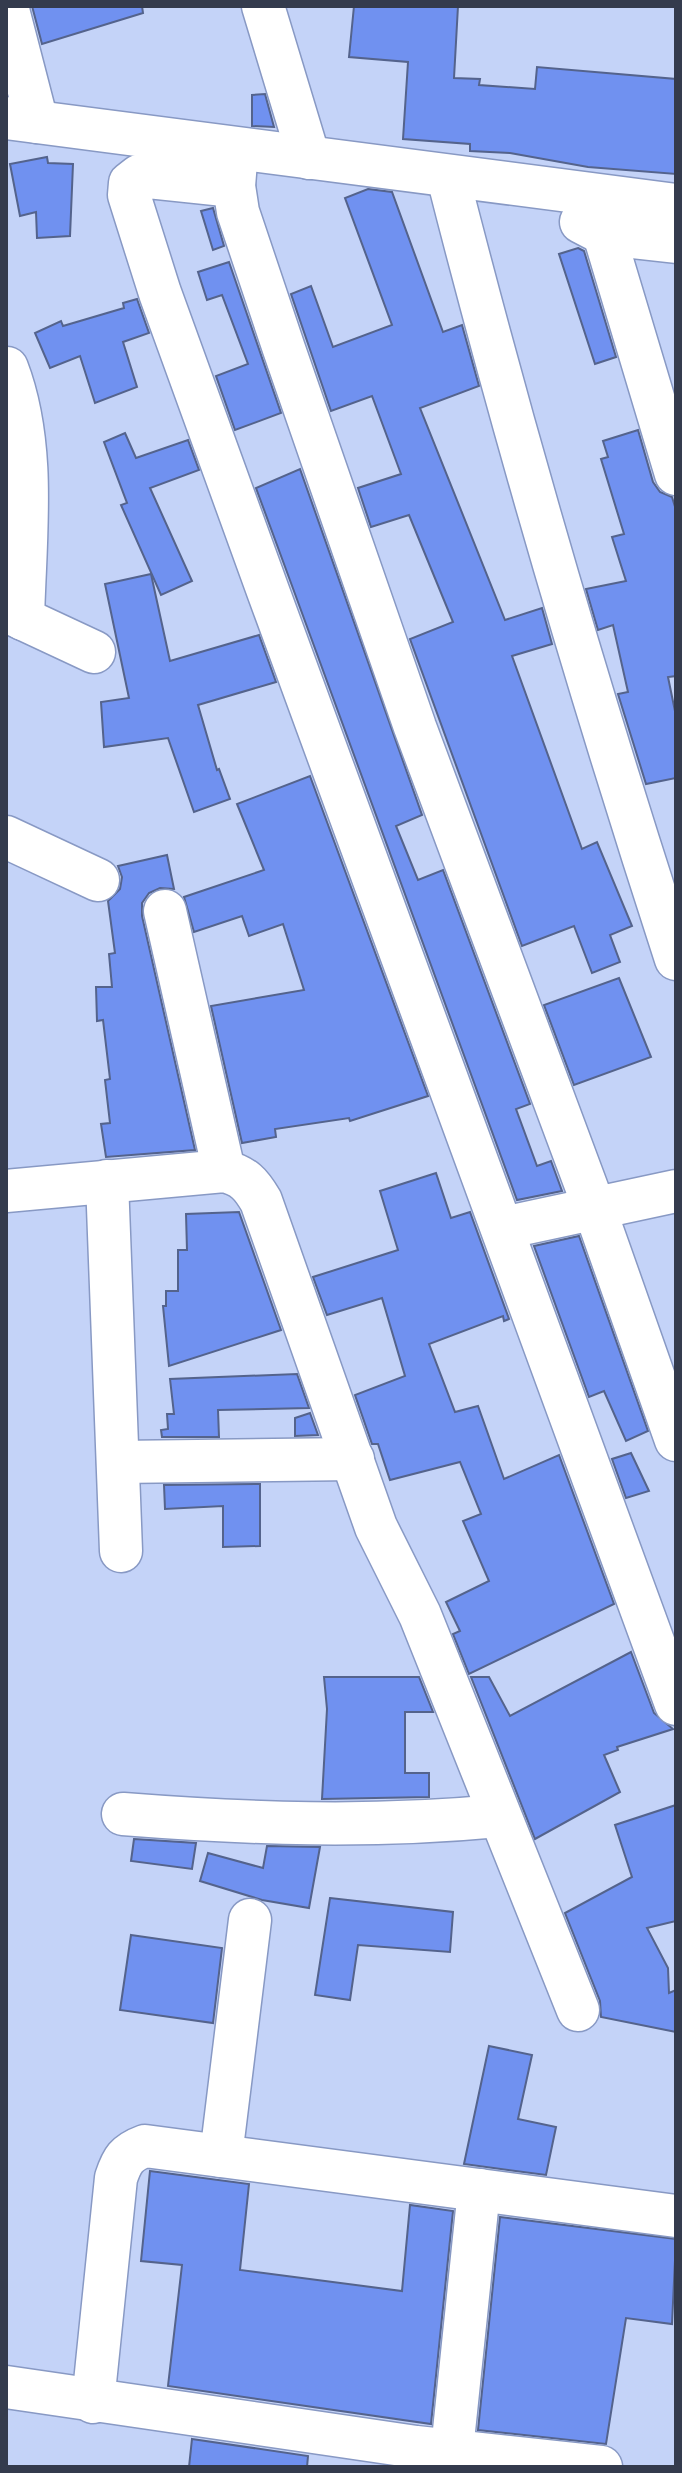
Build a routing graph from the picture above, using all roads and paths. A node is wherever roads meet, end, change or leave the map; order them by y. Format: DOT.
graph roads {
  1 [pos="7,6"];
  2 [pos="263,6"];
  3 [pos="21,120"];
  4 [pos="309,158"];
  5 [pos="235,168"];
  6 [pos="448,177"];
  7 [pos="567,193"];
  8 [pos="676,205"];
  9 [pos="604,234"];
  10 [pos="676,242"];
  11 [pos="7,368"];
  12 [pos="16,472"];
  13 [pos="676,474"];
  14 [pos="15,615"];
  15 [pos="94,652"];
  16 [pos="6,837"];
  17 [pos="98,880"];
  18 [pos="165,911"];
  19 [pos="676,959"];
  20 [pos="224,1171"];
  21 [pos="107,1181"];
  22 [pos="6,1191"];
  23 [pos="676,1191"];
  24 [pos="594,1207"];
  25 [pos="503,1228"];
  26 [pos="676,1440"];
  27 [pos="353,1459"];
  28 [pos="118,1462"];
  29 [pos="121,1551"];
  30 [pos="676,1704"];
  31 [pos="123,1814"];
  32 [pos="498,1816"];
  33 [pos="250,1920"];
  34 [pos="578,2010"];
  35 [pos="221,2156"];
  36 [pos="479,2190"];
  37 [pos="676,2216"];
  38 [pos="6,2387"];
  39 [pos="93,2402"];
  40 [pos="427,2455"];
  41 [pos="601,2467"];
  1 -- 3 [label="street"];
  2 -- 4 [label="street"];
  3 -- 5 [label="street"];
  4 -- 5 [label="street"];
  4 -- 6 [label="street"];
  5 -- 24 [label="street"];
  5 -- 25 [label="street"];
  6 -- 7 [label="street"];
  6 -- 19 [label="street"];
  7 -- 8 [label="street"];
  7 -- 9 [label="street"];
  9 -- 10 [label="street"];
  9 -- 13 [label="street"];
  11 -- 12 [label="street"];
  12 -- 14 [label="street"];
  14 -- 15 [label="street"];
  16 -- 17 [label="street"];
  18 -- 20 [label="street"];
  20 -- 21 [label="street"];
  20 -- 27 [label="street"];
  21 -- 22 [label="street"];
  21 -- 28 [label="street"];
  23 -- 24 [label="street"];
  24 -- 25 [label="street"];
  24 -- 26 [label="street"];
  25 -- 30 [label="street"];
  27 -- 28 [label="street"];
  27 -- 32 [label="street"];
  28 -- 29 [label="street"];
  31 -- 32 [label="street"];
  32 -- 34 [label="street"];
  33 -- 35 [label="street"];
  35 -- 36 [label="street"];
  35 -- 39 [label="street"];
  36 -- 37 [label="street"];
  36 -- 40 [label="street"];
  38 -- 39 [label="street"];
  39 -- 40 [label="street"];
  40 -- 41 [label="street"];
}
